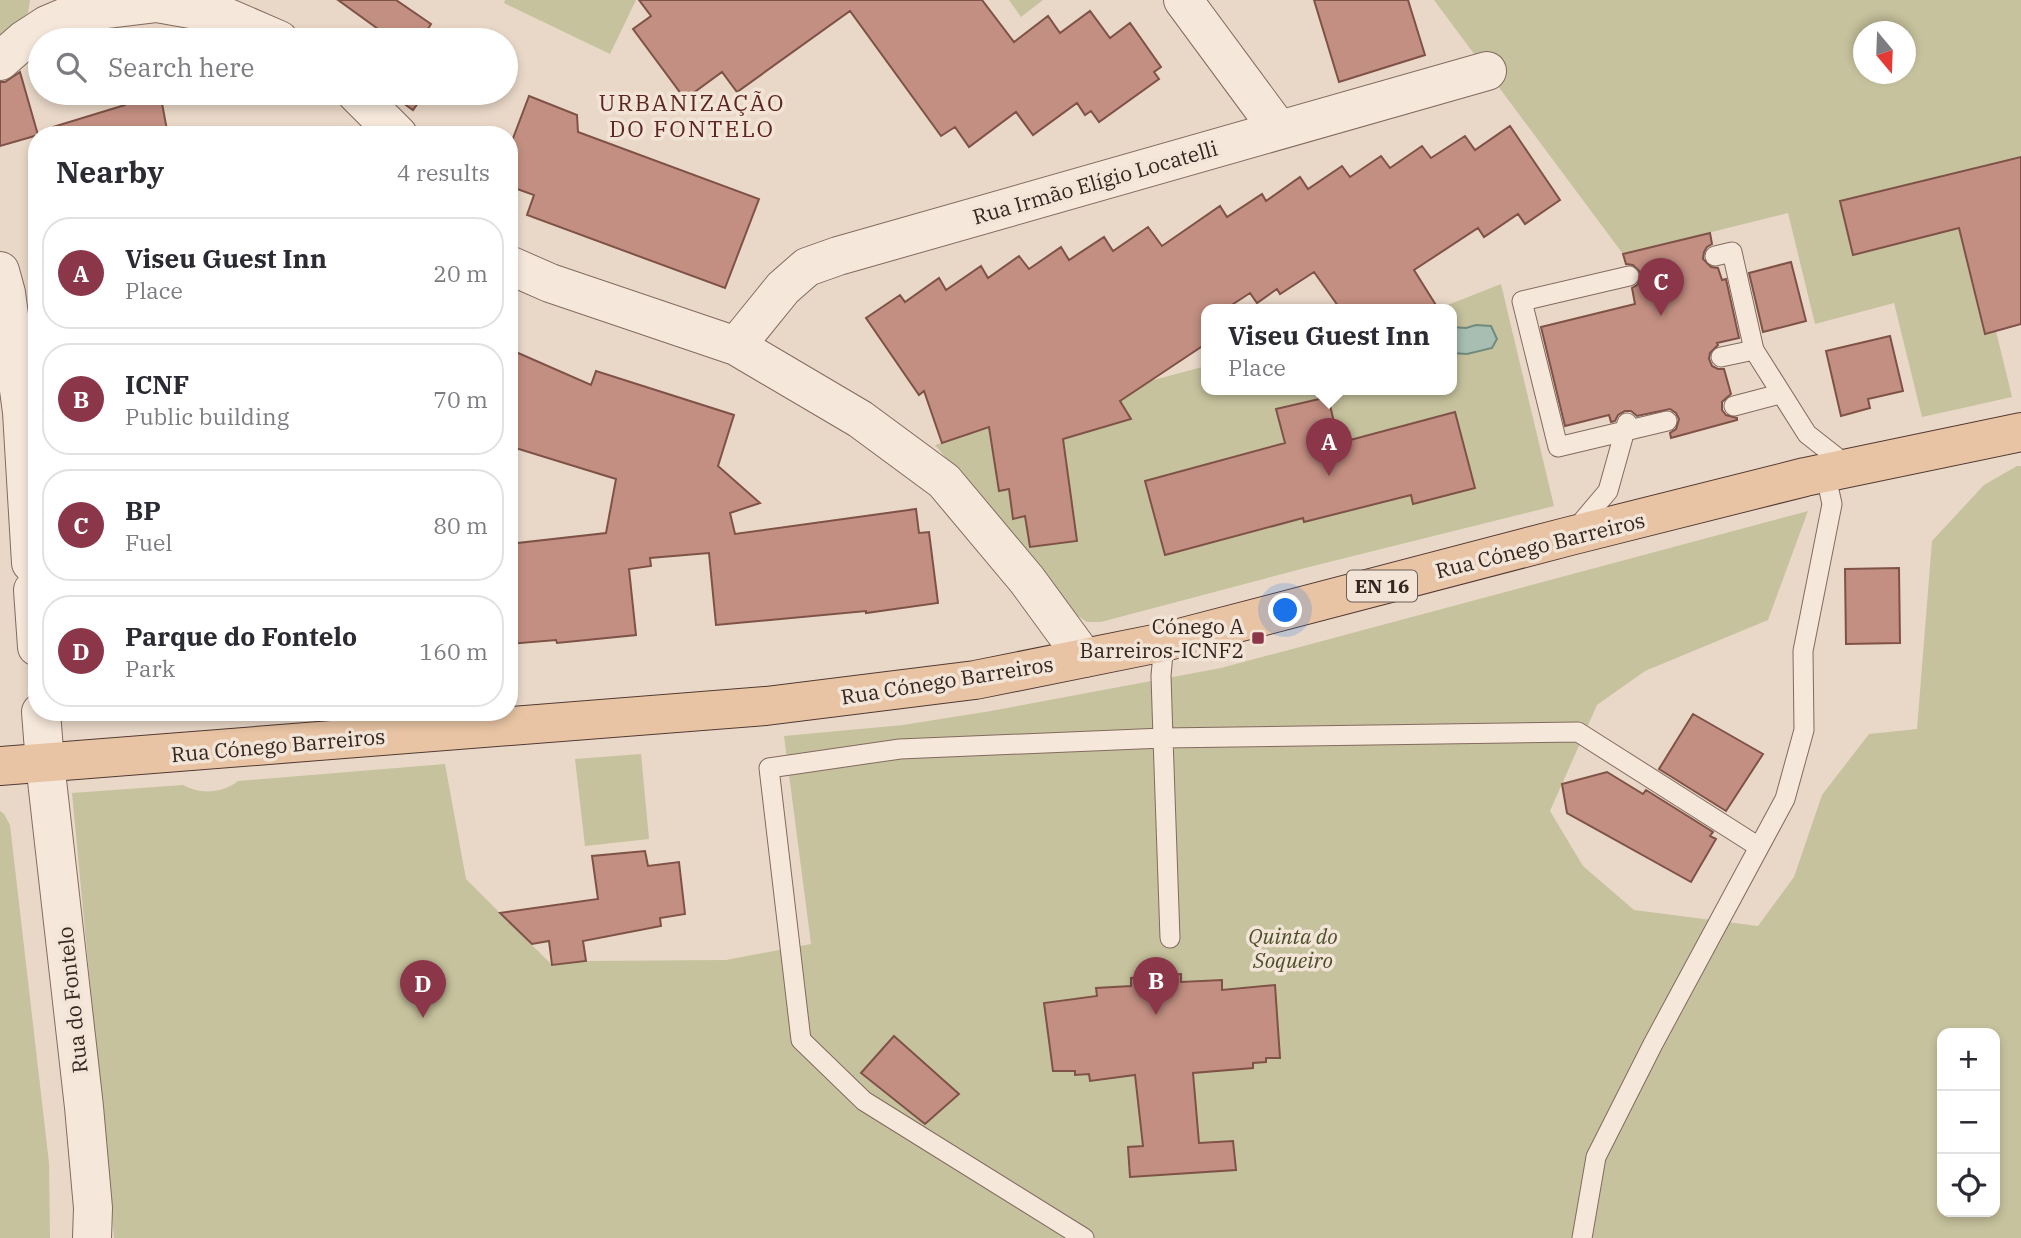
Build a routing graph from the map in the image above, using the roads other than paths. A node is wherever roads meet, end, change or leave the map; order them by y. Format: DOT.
graph roads {
  1 [pos="1183,0"];
  2 [pos="88,6"];
  3 [pos="42,28"];
  4 [pos="251,28"];
  5 [pos="28,37"];
  6 [pos="0,61"];
  7 [pos="1487,71"];
  8 [pos="368,105"];
  9 [pos="389,126"];
  10 [pos="1279,130"];
  11 [pos="1715,256"];
  12 [pos="518,269"];
  13 [pos="0,271"];
  14 [pos="1629,276"];
  15 [pos="736,346"];
  16 [pos="1754,350"];
  17 [pos="1721,357"];
  18 [pos="1780,394"];
  19 [pos="1734,406"];
  20 [pos="1667,421"];
  21 [pos="1626,427"];
  22 [pos="2012,437"];
  23 [pos="1837,470"];
  24 [pos="28,511"];
  25 [pos="1570,536"];
  26 [pos="1164,642"];
  27 [pos="1084,658"];
  28 [pos="42,721"];
  29 [pos="1163,738"];
  30 [pos="45,763"];
  31 [pos="0,766"];
  32 [pos="1759,847"];
  33 [pos="1170,938"];
  34 [pos="92,1238"];
  35 [pos="1084,1238"];
  36 [pos="1582,1238"];
  1 -- 10 [label="street"];
  2 -- 3 [label="street"];
  2 -- 4 [label="street"];
  5 -- 6 [label="street"];
  7 -- 10 [label="street, Rua Irmão Elígio Locatelli"];
  8 -- 9 [label="street"];
  10 -- 15 [label="street, Rua Irmão Elígio Locatelli"];
  11 -- 16 [label="lane"];
  12 -- 15 [label="street"];
  13 -- 24 [label="street"];
  14 -- 21 [label="lane"];
  15 -- 27 [label="street"];
  16 -- 17 [label="lane"];
  16 -- 18 [label="lane"];
  18 -- 19 [label="lane"];
  18 -- 23 [label="lane"];
  20 -- 21 [label="lane"];
  21 -- 25 [label="lane"];
  22 -- 23 [label="main road, Rua Cónego Barreiros / EN 16"];
  23 -- 25 [label="main road, Rua Cónego Barreiros / EN 16"];
  23 -- 32 [label="lane"];
  25 -- 26 [label="main road, Rua Cónego Barreiros / EN 16"];
  26 -- 27 [label="main road, Rua Cónego Barreiros / EN 16"];
  26 -- 29 [label="lane"];
  27 -- 30 [label="main road, Rua Cónego Barreiros / EN 16"];
  28 -- 30 [label="street, Rua do Fontelo"];
  29 -- 32 [label="lane"];
  29 -- 33 [label="lane"];
  29 -- 35 [label="lane"];
  30 -- 31 [label="main road, EN 16"];
  30 -- 34 [label="street, Rua do Fontelo"];
  32 -- 36 [label="lane"];
}
